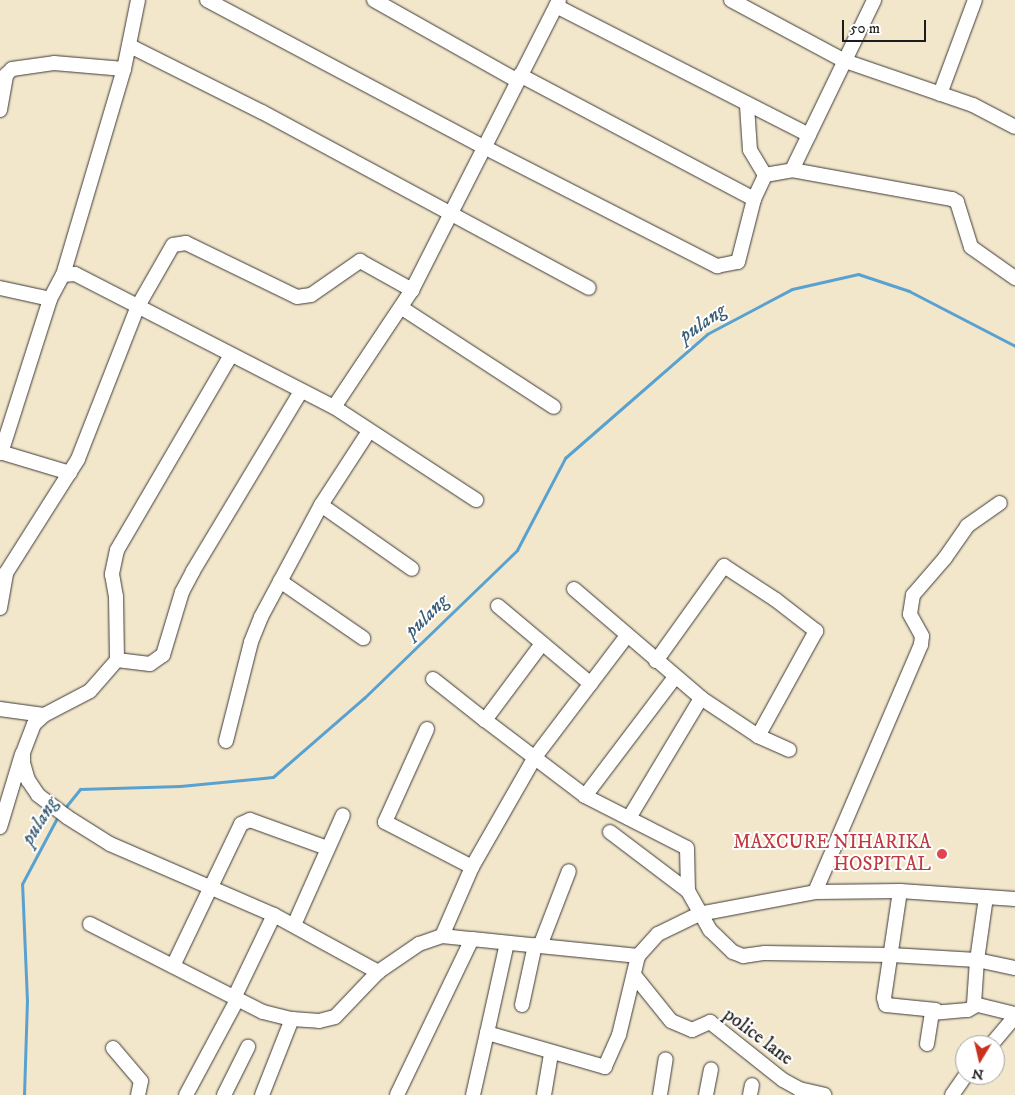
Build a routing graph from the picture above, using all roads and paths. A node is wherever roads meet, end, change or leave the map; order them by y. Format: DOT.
graph roads {
  1 [pos="138,0"];
  2 [pos="207,0"];
  3 [pos="374,0"];
  4 [pos="731,0"];
  5 [pos="874,0"];
  6 [pos="975,0"];
  7 [pos="558,3"];
  8 [pos="130,46"];
  9 [pos="845,61"];
  10 [pos="124,69"];
  11 [pos="519,78"];
  12 [pos="940,94"];
  13 [pos="748,106"];
  14 [pos="0,110"];
  15 [pos="1015,127"];
  16 [pos="808,135"];
  17 [pos="484,147"];
  18 [pos="792,170"];
  19 [pos="765,175"];
  20 [pos="754,199"];
  21 [pos="452,215"];
  22 [pos="63,275"];
  23 [pos="1015,278"];
  24 [pos="0,288"];
  25 [pos="589,288"];
  26 [pos="412,290"];
  27 [pos="50,299"];
  28 [pos="138,306"];
  29 [pos="402,308"];
  30 [pos="231,355"];
  31 [pos="301,391"];
  32 [pos="554,407"];
  33 [pos="334,408"];
  34 [pos="369,430"];
  35 [pos="0,452"];
  36 [pos="70,473"];
  37 [pos="476,500"];
  38 [pos="1000,503"];
  39 [pos="321,505"];
  40 [pos="412,569"];
  41 [pos="280,581"];
  42 [pos="574,588"];
  43 [pos="498,606"];
  44 [pos="0,608"];
  45 [pos="627,636"];
  46 [pos="363,638"];
  47 [pos="541,645"];
  48 [pos="117,660"];
  49 [pos="656,662"];
  50 [pos="675,677"];
  51 [pos="433,679"];
  52 [pos="590,684"];
  53 [pos="701,698"];
  54 [pos="0,709"];
  55 [pos="44,715"];
  56 [pos="485,720"];
  57 [pos="426,729"];
  58 [pos="758,736"];
  59 [pos="226,741"];
  60 [pos="788,750"];
  61 [pos="23,753"];
  62 [pos="535,757"];
  63 [pos="6,782"];
  64 [pos="585,796"];
  65 [pos="343,815"];
  66 [pos="629,818"];
  67 [pos="0,826"];
  68 [pos="610,832"];
  69 [pos="328,848"];
  70 [pos="472,867"];
  71 [pos="568,871"];
  72 [pos="211,887"];
  73 [pos="688,891"];
  74 [pos="900,891"];
  75 [pos="816,892"];
  76 [pos="986,897"];
  77 [pos="1015,899"];
  78 [pos="699,914"];
  79 [pos="274,915"];
  80 [pos="90,924"];
  81 [pos="294,925"];
  82 [pos="442,936"];
  83 [pos="472,939"];
  84 [pos="507,942"];
  85 [pos="537,945"];
  86 [pos="891,955"];
  87 [pos="638,956"];
  88 [pos="977,960"];
  89 [pos="173,966"];
  90 [pos="1015,968"];
  91 [pos="378,972"];
  92 [pos="634,975"];
  93 [pos="236,999"];
  94 [pos="522,1005"];
  95 [pos="975,1006"];
  96 [pos="936,1010"];
  97 [pos="1015,1015"];
  98 [pos="292,1019"];
  99 [pos="487,1033"];
  100 [pos="999,1035"];
  101 [pos="927,1044"];
  102 [pos="248,1047"];
  103 [pos="113,1048"];
  104 [pos="551,1054"];
  105 [pos="666,1059"];
  106 [pos="711,1069"];
  107 [pos="138,1095"];
  108 [pos="186,1095"];
  109 [pos="224,1095"];
  110 [pos="262,1095"];
  111 [pos="397,1095"];
  112 [pos="473,1095"];
  113 [pos="544,1095"];
  114 [pos="660,1095"];
  115 [pos="706,1095"];
  116 [pos="824,1095"];
  1 -- 8 [label="street"];
  2 -- 17 [label="street"];
  3 -- 11 [label="street"];
  4 -- 9 [label="street"];
  5 -- 9 [label="street"];
  6 -- 12 [label="street"];
  7 -- 11 [label="street"];
  7 -- 13 [label="street"];
  8 -- 10 [label="street"];
  8 -- 21 [label="street"];
  9 -- 12 [label="street"];
  9 -- 16 [label="street"];
  10 -- 14 [label="street"];
  10 -- 22 [label="street"];
  11 -- 17 [label="street"];
  11 -- 20 [label="street"];
  12 -- 15 [label="street"];
  13 -- 16 [label="street"];
  13 -- 19 [label="street"];
  16 -- 18 [label="street"];
  17 -- 20 [label="street"];
  17 -- 21 [label="street"];
  18 -- 19 [label="street"];
  18 -- 23 [label="street"];
  19 -- 20 [label="street"];
  21 -- 25 [label="street"];
  21 -- 26 [label="street"];
  22 -- 27 [label="street"];
  22 -- 28 [label="street"];
  24 -- 27 [label="street"];
  26 -- 28 [label="street"];
  26 -- 29 [label="street"];
  27 -- 35 [label="street"];
  28 -- 30 [label="street"];
  28 -- 36 [label="street"];
  29 -- 32 [label="street"];
  29 -- 33 [label="street"];
  30 -- 31 [label="street"];
  30 -- 48 [label="street"];
  31 -- 33 [label="street"];
  31 -- 48 [label="street"];
  33 -- 34 [label="street"];
  34 -- 37 [label="street"];
  34 -- 39 [label="street"];
  35 -- 36 [label="street"];
  36 -- 44 [label="street"];
  38 -- 75 [label="street"];
  39 -- 40 [label="street"];
  39 -- 41 [label="street"];
  41 -- 46 [label="street"];
  41 -- 59 [label="street"];
  42 -- 45 [label="street"];
  43 -- 47 [label="street"];
  45 -- 49 [label="street"];
  45 -- 52 [label="street"];
  47 -- 52 [label="street"];
  47 -- 56 [label="street"];
  48 -- 55 [label="street"];
  49 -- 50 [label="street"];
  49 -- 58 [label="street"];
  50 -- 53 [label="street"];
  50 -- 64 [label="street"];
  51 -- 56 [label="street"];
  52 -- 62 [label="street"];
  53 -- 58 [label="street"];
  53 -- 66 [label="street"];
  54 -- 55 [label="street"];
  55 -- 61 [label="street"];
  56 -- 62 [label="street"];
  57 -- 70 [label="street"];
  58 -- 60 [label="street"];
  61 -- 63 [label="street"];
  61 -- 72 [label="street"];
  62 -- 64 [label="street"];
  62 -- 70 [label="street"];
  63 -- 67 [label="street"];
  64 -- 66 [label="street"];
  65 -- 69 [label="street"];
  66 -- 73 [label="street"];
  68 -- 73 [label="street"];
  69 -- 72 [label="street"];
  69 -- 81 [label="street"];
  70 -- 82 [label="street"];
  71 -- 85 [label="street"];
  72 -- 79 [label="street"];
  72 -- 89 [label="street"];
  73 -- 78 [label="street"];
  74 -- 75 [label="street"];
  74 -- 76 [label="street"];
  74 -- 86 [label="street"];
  75 -- 78 [label="street"];
  76 -- 77 [label="street"];
  76 -- 88 [label="street"];
  78 -- 86 [label="street"];
  78 -- 87 [label="street"];
  79 -- 81 [label="street"];
  79 -- 93 [label="street"];
  80 -- 89 [label="street"];
  81 -- 91 [label="street"];
  82 -- 83 [label="street"];
  82 -- 91 [label="street"];
  83 -- 84 [label="street"];
  83 -- 111 [label="street"];
  84 -- 85 [label="street"];
  84 -- 99 [label="street"];
  85 -- 87 [label="street"];
  85 -- 94 [label="street"];
  86 -- 88 [label="street"];
  86 -- 96 [label="street"];
  87 -- 92 [label="street"];
  88 -- 90 [label="street"];
  88 -- 95 [label="street"];
  89 -- 93 [label="street"];
  91 -- 98 [label="street"];
  92 -- 104 [label="street"];
  92 -- 116 [label="street, police lane"];
  93 -- 98 [label="street"];
  93 -- 108 [label="street"];
  95 -- 96 [label="street"];
  95 -- 97 [label="street"];
  96 -- 101 [label="street"];
  97 -- 100 [label="street"];
  98 -- 110 [label="street"];
  99 -- 104 [label="street"];
  99 -- 112 [label="street"];
  102 -- 109 [label="street"];
  103 -- 107 [label="street"];
  104 -- 113 [label="street"];
  105 -- 114 [label="street"];
  106 -- 115 [label="street"];
}
